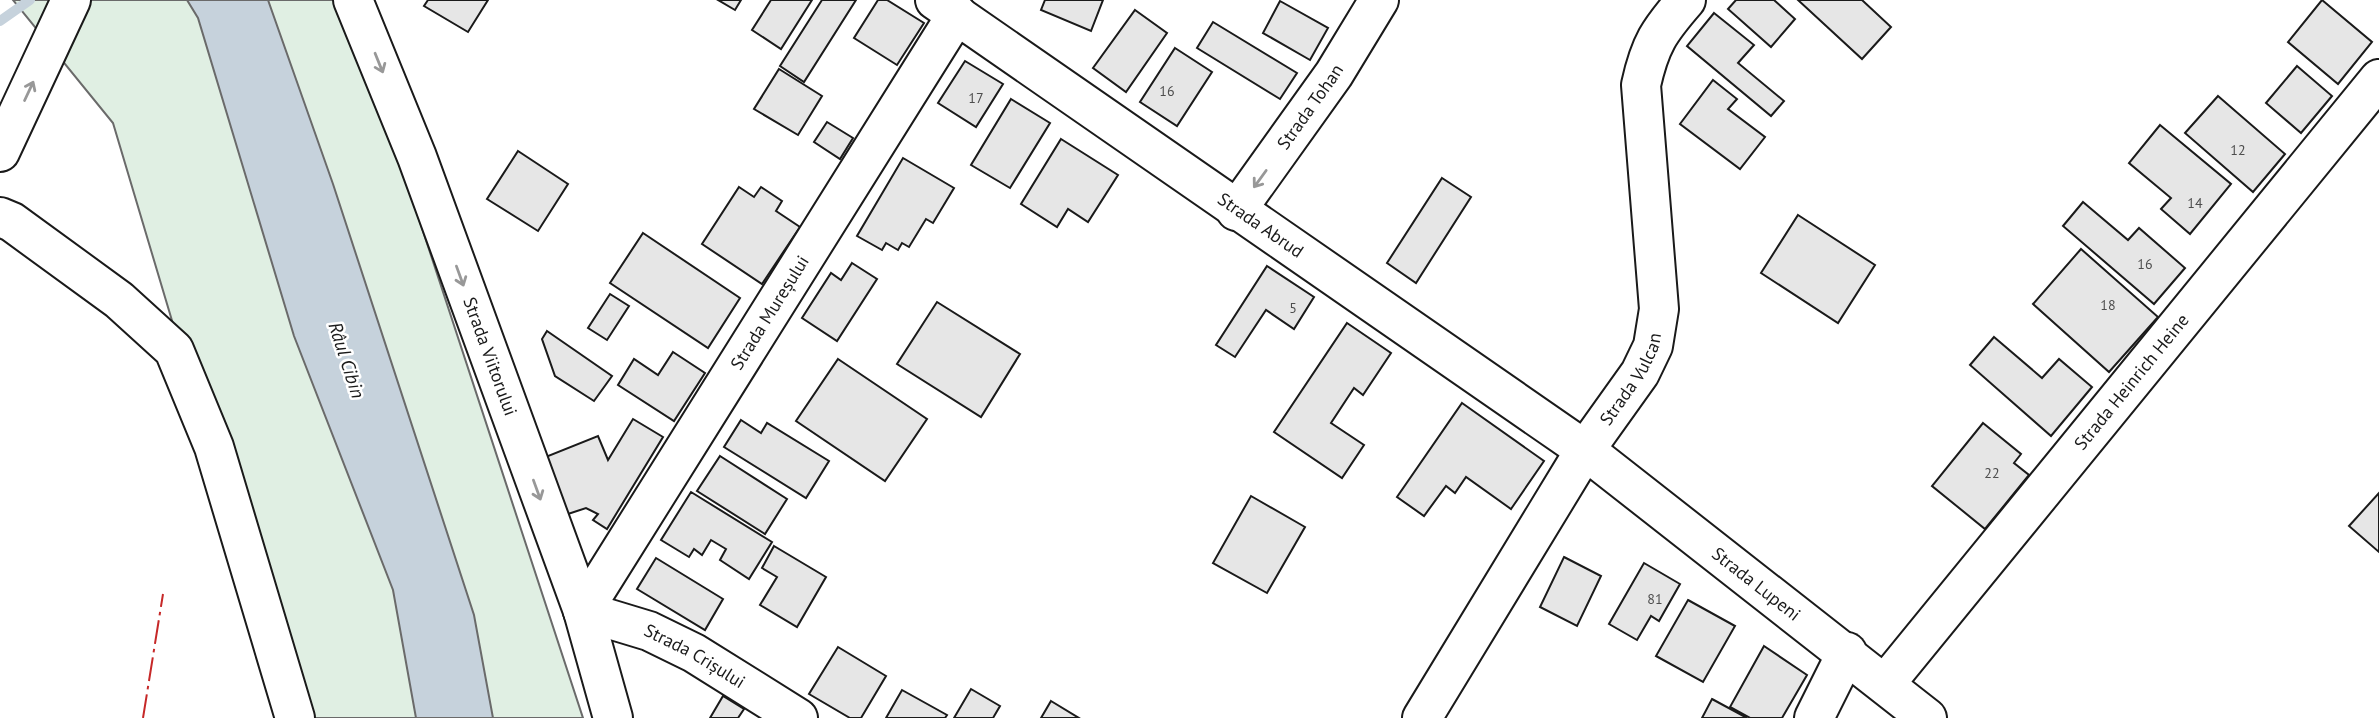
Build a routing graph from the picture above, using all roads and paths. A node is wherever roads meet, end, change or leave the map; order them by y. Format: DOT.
graph roads {
  1 [pos="71,0"];
  2 [pos="353,0"];
  3 [pos="1379,0"];
  4 [pos="1686,0"];
  5 [pos="946,7"];
  6 [pos="2379,79"];
  7 [pos="0,152"];
  8 [pos="1236,211"];
  9 [pos="0,217"];
  10 [pos="1585,450"];
  11 [pos="583,611"];
  12 [pos="1847,653"];
  13 [pos="1885,684"];
  14 [pos="295,718"];
  15 [pos="613,718"];
  16 [pos="798,718"];
  17 [pos="1422,718"];
  18 [pos="1814,718"];
  19 [pos="1927,718"];
  7 -- 1 [label="main road, one-way"];
  2 -- 11 [label="main road, Strada Viitorului, one-way"];
  3 -- 8 [label="main road, Strada Tohan, one-way"];
  4 -- 10 [label="main road, Strada Vulcan"];
  5 -- 8 [label="main road, Strada Abrud"];
  5 -- 11 [label="main road, Strada Mureșului"];
  6 -- 13 [label="main road, Strada Heinrich Heine"];
  8 -- 10 [label="main road, Strada Abrud"];
  9 -- 14 [label="main road"];
  10 -- 12 [label="main road, Strada Lupeni"];
  10 -- 17 [label="main road, Strada Vulcan"];
  11 -- 15 [label="main road, Strada Viitorului"];
  11 -- 16 [label="main road, Strada Crișului"];
  12 -- 13 [label="main road, Strada Lupeni"];
  12 -- 18 [label="main road"];
  13 -- 19 [label="main road, Strada Lupeni"];
}
